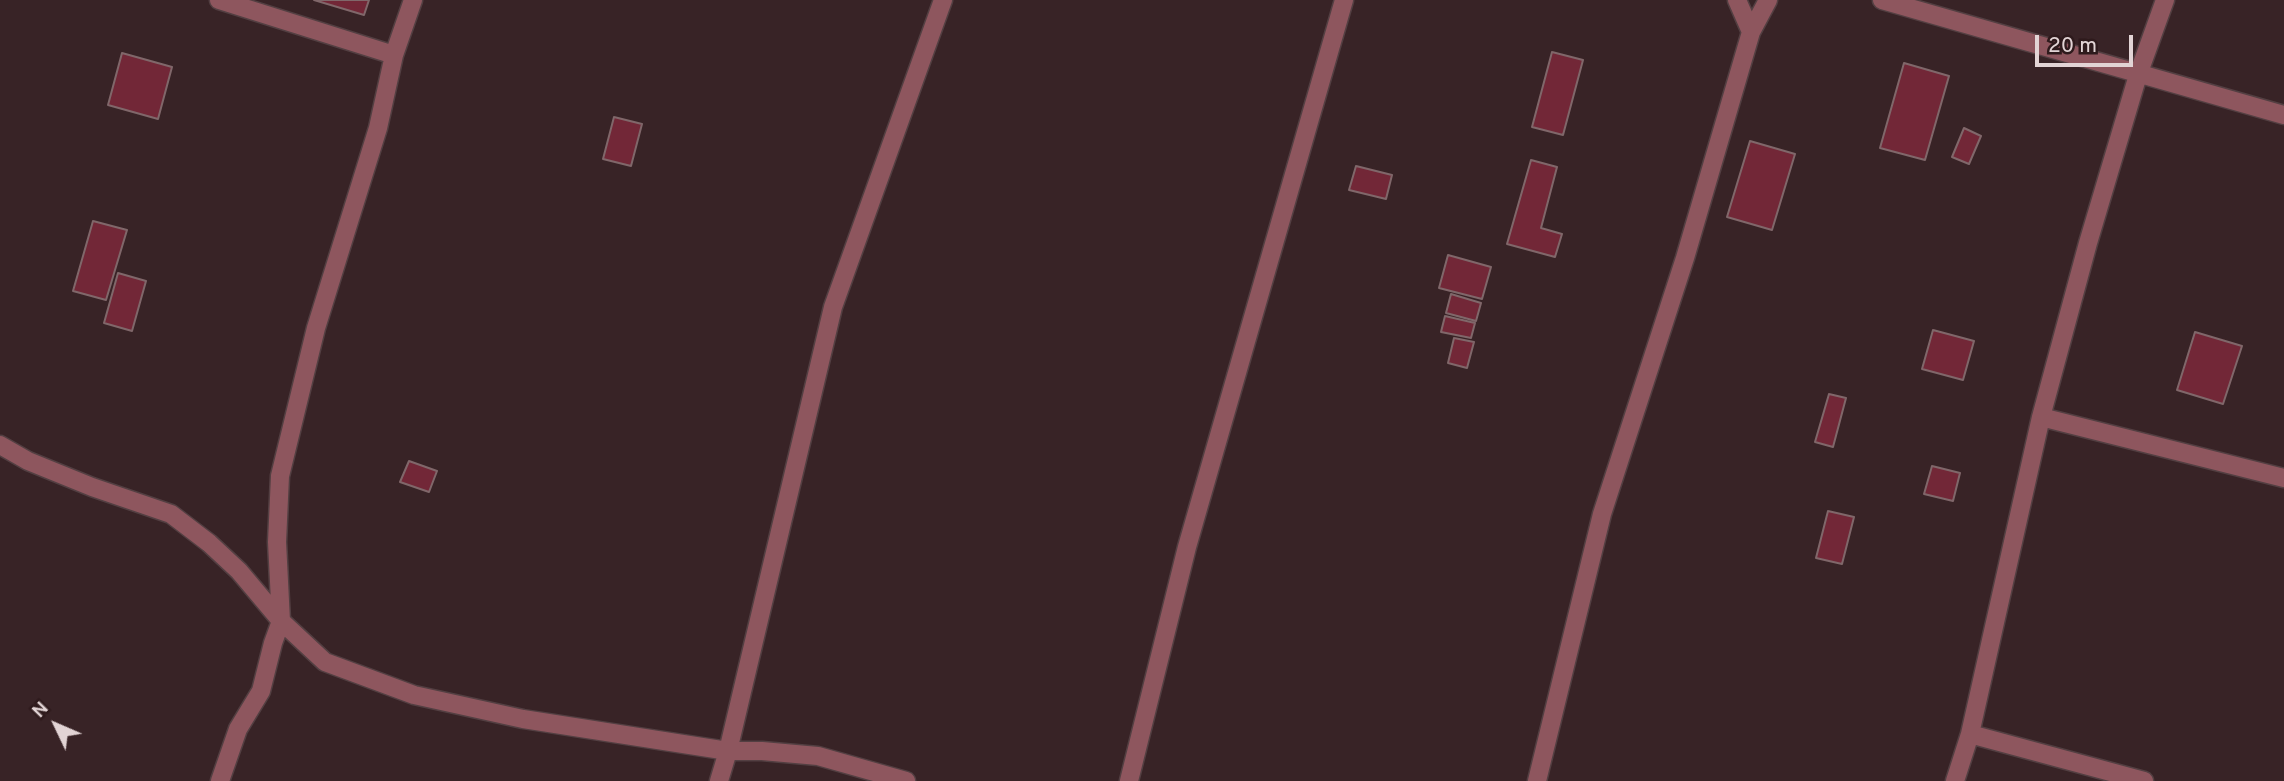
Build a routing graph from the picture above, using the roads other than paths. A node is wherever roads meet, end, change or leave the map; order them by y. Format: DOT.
graph roads {
  1 [pos="219,0"];
  2 [pos="413,0"];
  3 [pos="943,0"];
  4 [pos="1344,0"];
  5 [pos="1737,0"];
  6 [pos="1768,0"];
  7 [pos="1882,0"];
  8 [pos="2165,0"];
  9 [pos="1751,32"];
  10 [pos="394,55"];
  11 [pos="2138,75"];
  12 [pos="2284,115"];
  13 [pos="2041,417"];
  14 [pos="0,445"];
  15 [pos="2284,478"];
  16 [pos="281,621"];
  17 [pos="1970,734"];
  18 [pos="728,751"];
  19 [pos="220,781"];
  20 [pos="719,781"];
  21 [pos="906,781"];
  22 [pos="1129,781"];
  23 [pos="1537,781"];
  24 [pos="1955,781"];
  25 [pos="2144,781"];
  1 -- 10 [label="street"];
  2 -- 10 [label="street"];
  3 -- 18 [label="street"];
  4 -- 22 [label="street"];
  5 -- 9 [label="street"];
  6 -- 9 [label="street"];
  7 -- 11 [label="street"];
  8 -- 11 [label="street"];
  9 -- 23 [label="street"];
  10 -- 16 [label="street"];
  11 -- 12 [label="street"];
  11 -- 13 [label="street"];
  13 -- 15 [label="street"];
  13 -- 17 [label="street"];
  14 -- 16 [label="street"];
  16 -- 18 [label="street"];
  16 -- 19 [label="street"];
  17 -- 24 [label="street"];
  17 -- 25 [label="street"];
  18 -- 20 [label="street"];
  18 -- 21 [label="street"];
}
